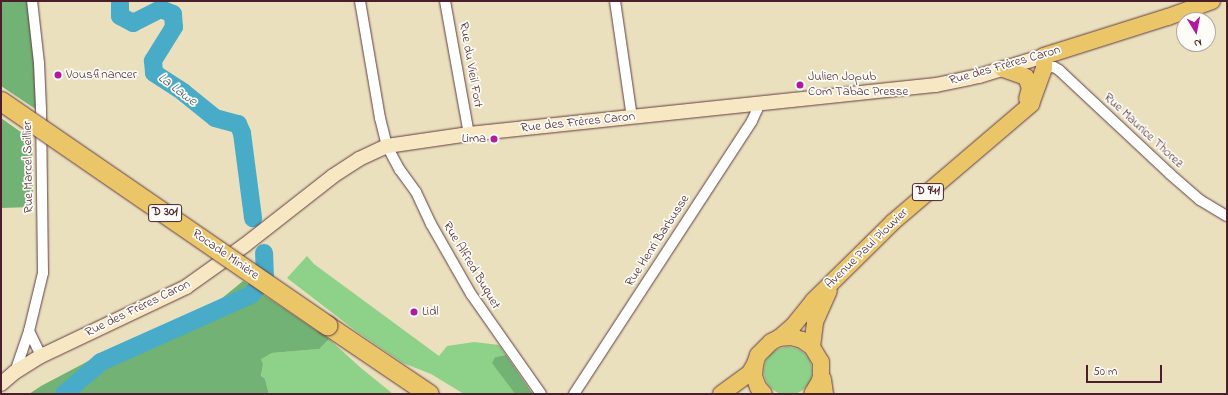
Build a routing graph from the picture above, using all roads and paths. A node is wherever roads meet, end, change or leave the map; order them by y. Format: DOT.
graph roads {
  1 [pos="32,1"];
  2 [pos="360,1"];
  3 [pos="446,1"];
  4 [pos="615,1"];
  5 [pos="1212,1"];
  6 [pos="1044,62"];
  7 [pos="1003,68"];
  8 [pos="1,101"];
  9 [pos="757,103"];
  10 [pos="1024,110"];
  11 [pos="632,117"];
  12 [pos="469,134"];
  13 [pos="387,146"];
  14 [pos="1227,216"];
  15 [pos="836,279"];
  16 [pos="327,325"];
  17 [pos="29,331"];
  18 [pos="779,338"];
  19 [pos="812,347"];
  20 [pos="41,356"];
  21 [pos="755,364"];
  22 [pos="15,372"];
  23 [pos="1,384"];
  24 [pos="819,389"];
  25 [pos="574,393"];
  26 [pos="407,394"];
  27 [pos="429,394"];
  28 [pos="541,394"];
  29 [pos="721,394"];
  30 [pos="764,394"];
  1 -- 17 [label="street, Rue Marcel Seillier"];
  2 -- 13 [label="street, Rue Alfred Buquet"];
  3 -- 12 [label="street, Rue du Vieil Fort"];
  4 -- 11 [label="street"];
  5 -- 6 [label="main road, Rue des Frères Caron"];
  6 -- 7 [label="main road, Rue des Frères Caron"];
  6 -- 10 [label="main road, Avenue Paul Plouvier / D 941"];
  6 -- 14 [label="street, Rue Maurice Thorez"];
  7 -- 9 [label="main road, Rue des Frères Caron"];
  7 -- 10 [label="main road"];
  8 -- 16 [label="highway, Rocade Minière / D 301, bridge"];
  9 -- 11 [label="main road, Rue des Frères Caron"];
  9 -- 25 [label="street, Rue Henri Barbusse"];
  10 -- 15 [label="main road, Avenue Paul Plouvier / D 941"];
  11 -- 12 [label="main road, Rue des Frères Caron"];
  12 -- 13 [label="main road, Rue des Frères Caron"];
  13 -- 20 [label="main road, Rue des Frères Caron"];
  13 -- 28 [label="street, Rue Alfred Buquet"];
  15 -- 18 [label="main road, Avenue Paul Plouvier / D 941"];
  15 -- 19 [label="main road, D 941"];
  16 -- 26 [label="highway"];
  16 -- 27 [label="highway, Rocade Minière / D 301"];
  17 -- 20 [label="street"];
  17 -- 22 [label="street, Rue Marcel Seillier"];
  18 -- 19 [label="main road"];
  18 -- 21 [label="main road, Avenue Paul Plouvier"];
  19 -- 24 [label="main road"];
  20 -- 22 [label="main road, Rue des Frères Caron"];
  21 -- 29 [label="main road"];
  21 -- 30 [label="main road"];
  22 -- 23 [label="main road, Rue des Frères Caron"];
}
